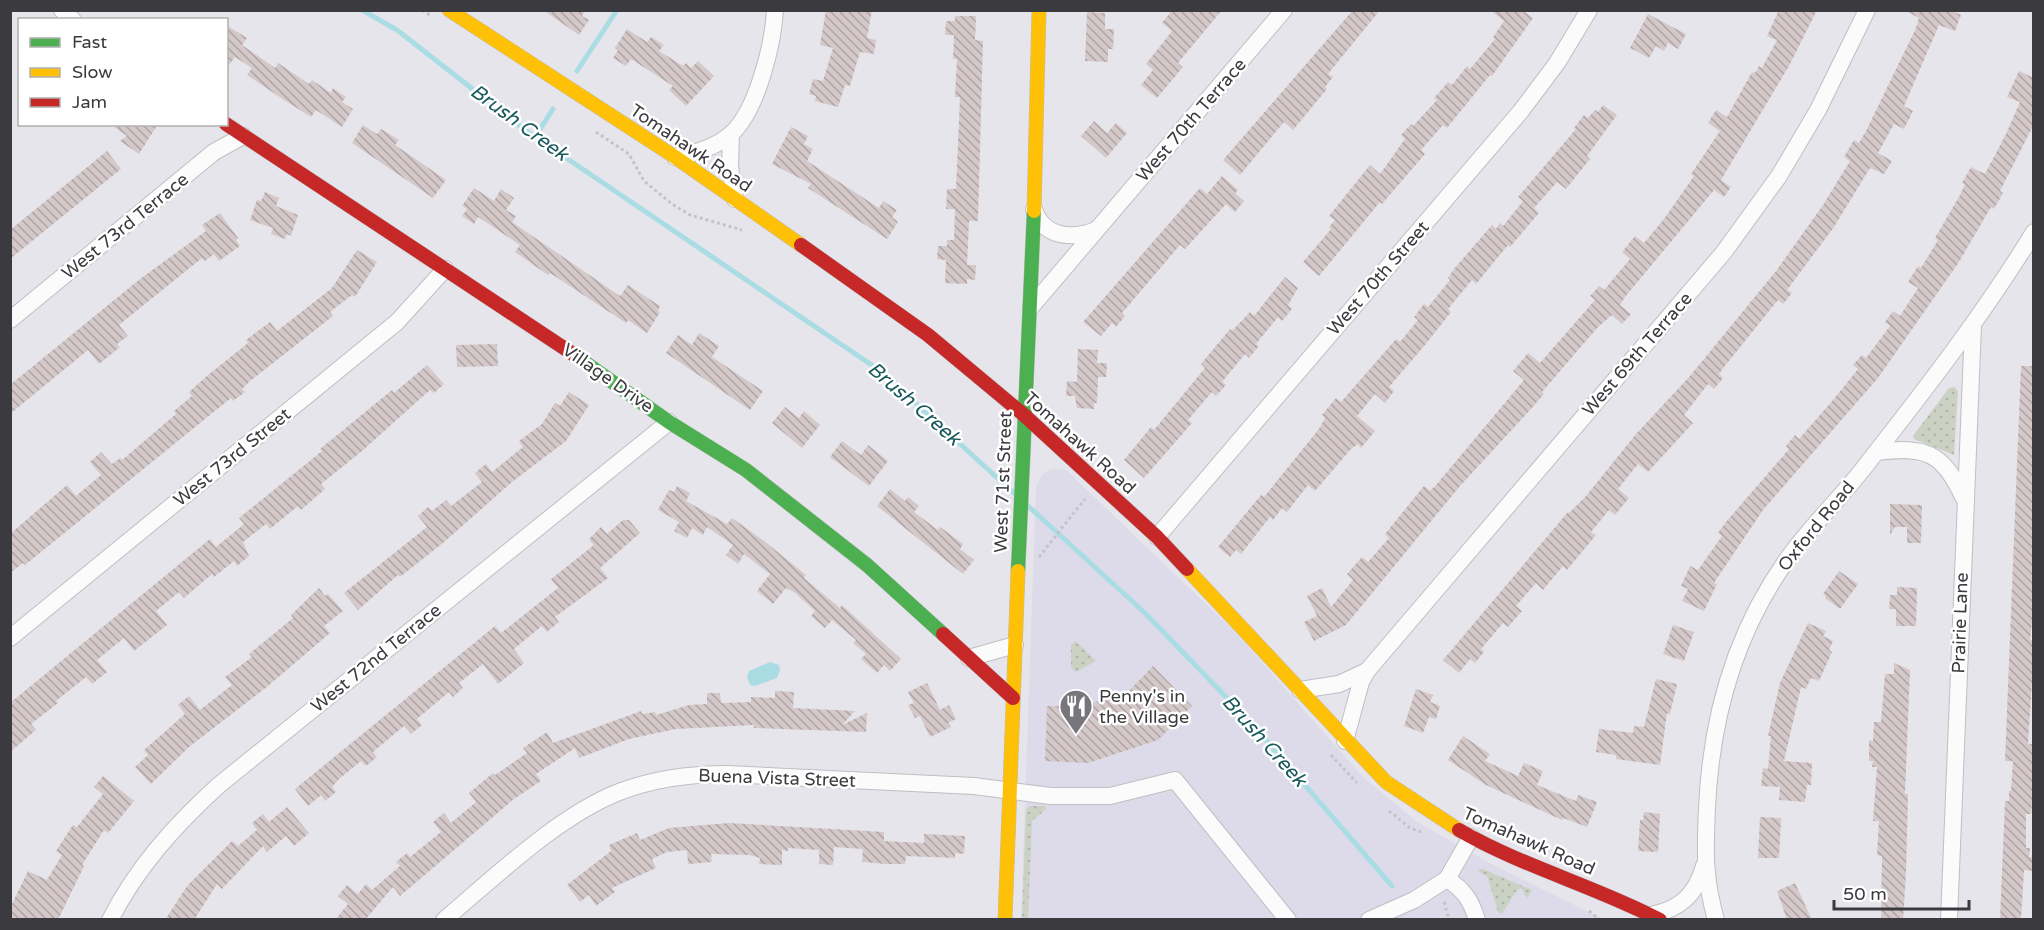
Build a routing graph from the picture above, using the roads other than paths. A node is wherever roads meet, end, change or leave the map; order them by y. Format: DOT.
graph roads {
  1 [pos="449,10"];
  2 [pos="775,10"];
  3 [pos="1039,10"];
  4 [pos="1284,10"];
  5 [pos="1589,10"];
  6 [pos="1867,10"];
  7 [pos="466,16"];
  8 [pos="228,125"];
  9 [pos="731,134"];
  10 [pos="243,136"];
  11 [pos="675,158"];
  12 [pos="735,199"];
  13 [pos="1034,208"];
  14 [pos="1097,229"];
  15 [pos="2034,232"];
  16 [pos="445,269"];
  17 [pos="1031,307"];
  18 [pos="10,320"];
  19 [pos="1973,326"];
  20 [pos="1024,415"];
  21 [pos="669,422"];
  22 [pos="1877,452"];
  23 [pos="1965,500"];
  24 [pos="1157,537"];
  25 [pos="10,638"];
  26 [pos="1015,645"];
  27 [pos="969,658"];
  28 [pos="1367,671"];
  29 [pos="1300,690"];
  30 [pos="1013,698"];
  31 [pos="1345,741"];
  32 [pos="1010,791"];
  33 [pos="1471,837"];
  34 [pos="1704,865"];
  35 [pos="1447,879"];
  36 [pos="1655,917"];
  37 [pos="110,920"];
  38 [pos="444,920"];
  39 [pos="1005,920"];
  40 [pos="1287,920"];
  41 [pos="1369,920"];
  42 [pos="1477,920"];
  43 [pos="1716,920"];
  44 [pos="1949,920"];
  1 -- 7 [label="street, Tomahawk Road"];
  2 -- 9 [label="street"];
  3 -- 13 [label="street, West 71st Street"];
  4 -- 14 [label="street, West 70th Terrace"];
  5 -- 24 [label="street, West 70th Street"];
  6 -- 28 [label="street, West 69th Terrace"];
  7 -- 11 [label="street, Tomahawk Road"];
  8 -- 10 [label="street, Village Drive"];
  9 -- 11 [label="street"];
  9 -- 12 [label="street"];
  10 -- 16 [label="street, Village Drive"];
  10 -- 18 [label="street, West 73rd Terrace"];
  11 -- 12 [label="street, Tomahawk Road"];
  12 -- 20 [label="street, Tomahawk Road"];
  13 -- 14 [label="street"];
  13 -- 17 [label="street, West 71st Street"];
  14 -- 17 [label="street, West 70th Terrace"];
  15 -- 19 [label="street, Oxford Road"];
  16 -- 21 [label="street, Village Drive"];
  16 -- 25 [label="street, West 73rd Street"];
  17 -- 20 [label="street, West 71st Street"];
  19 -- 22 [label="street, Oxford Road"];
  19 -- 23 [label="street, Prairie Lane"];
  20 -- 24 [label="street, Tomahawk Road"];
  20 -- 26 [label="street, West 71st Street"];
  21 -- 27 [label="street, Village Drive"];
  21 -- 37 [label="street, West 72nd Terrace"];
  22 -- 23 [label="street"];
  22 -- 34 [label="street, Oxford Road"];
  23 -- 44 [label="street, Prairie Lane"];
  24 -- 29 [label="street, Tomahawk Road"];
  26 -- 27 [label="street"];
  26 -- 30 [label="street, West 71st Street"];
  27 -- 30 [label="street, Village Drive"];
  28 -- 29 [label="street, West 69th Terrace"];
  28 -- 31 [label="street, West 69th Terrace"];
  29 -- 31 [label="street, Tomahawk Road"];
  30 -- 32 [label="street, West 71st Street"];
  31 -- 33 [label="street, Tomahawk Road"];
  32 -- 38 [label="street, Buena Vista Street"];
  32 -- 39 [label="street, West 71st Street"];
  32 -- 40 [label="street, Buena Vista Street"];
  33 -- 35 [label="street"];
  33 -- 36 [label="street, Tomahawk Road"];
  34 -- 36 [label="street, Oxford Road"];
  34 -- 43 [label="street, Oxford Road"];
  35 -- 41 [label="street"];
  35 -- 42 [label="street"];
}
